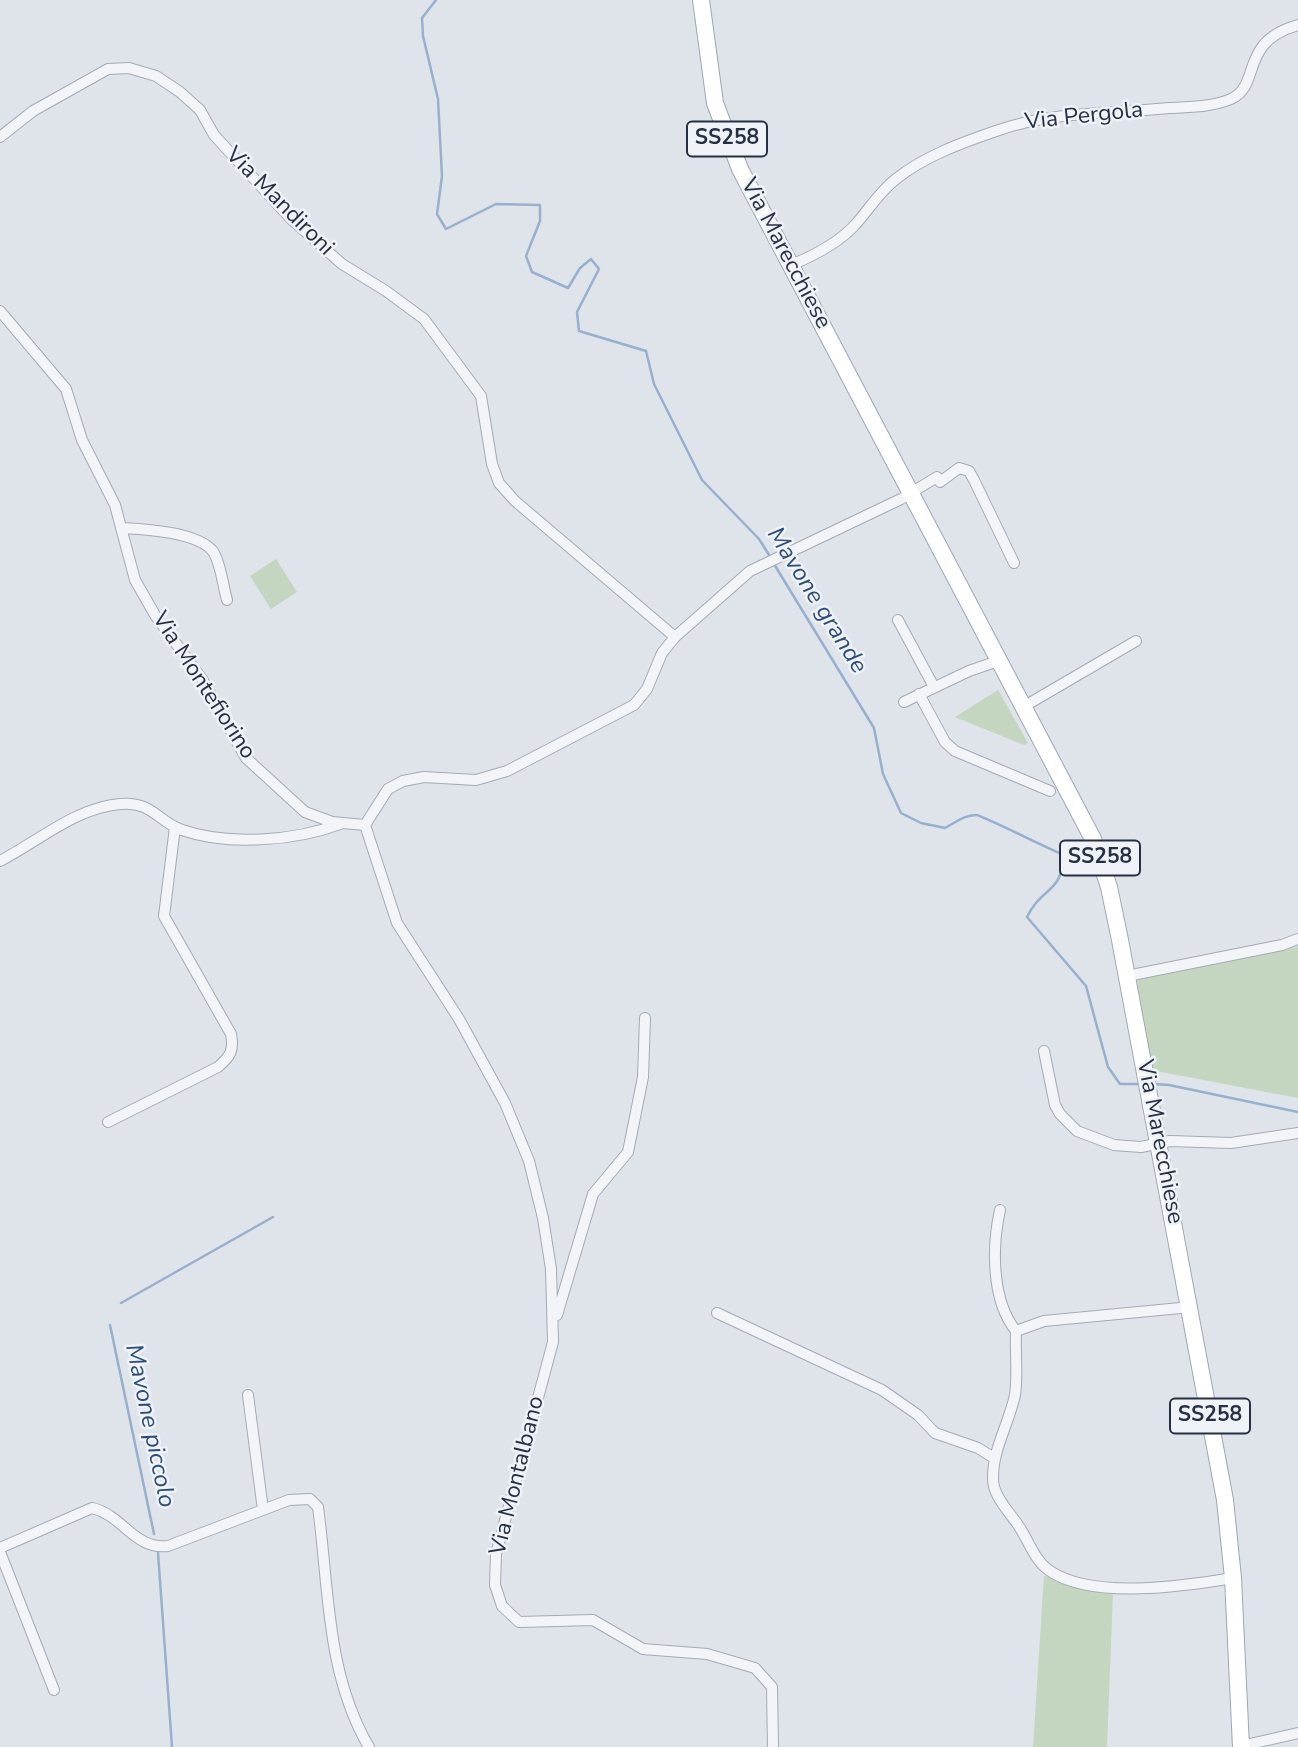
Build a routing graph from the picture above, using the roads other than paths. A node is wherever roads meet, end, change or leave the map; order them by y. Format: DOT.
graph roads {
  1 [pos="701,0"];
  2 [pos="1298,25"];
  3 [pos="0,137"];
  4 [pos="791,265"];
  5 [pos="0,311"];
  6 [pos="912,494"];
  7 [pos="121,528"];
  8 [pos="1014,563"];
  9 [pos="228,600"];
  10 [pos="898,620"];
  11 [pos="675,637"];
  12 [pos="1136,640"];
  13 [pos="995,657"];
  14 [pos="934,687"];
  15 [pos="919,694"];
  16 [pos="904,702"];
  17 [pos="1023,707"];
  18 [pos="1050,791"];
  19 [pos="344,823"];
  20 [pos="365,825"];
  21 [pos="175,827"];
  22 [pos="0,861"];
  23 [pos="1298,939"];
  24 [pos="1127,976"];
  25 [pos="645,1018"];
  26 [pos="1044,1051"];
  27 [pos="108,1122"];
  28 [pos="1298,1133"];
  29 [pos="1159,1144"];
  30 [pos="1000,1210"];
  31 [pos="1191,1307"];
  32 [pos="717,1313"];
  33 [pos="554,1326"];
  34 [pos="1016,1331"];
  35 [pos="248,1395"];
  36 [pos="994,1458"];
  37 [pos="262,1510"];
  38 [pos="0,1550"];
  39 [pos="1233,1578"];
  40 [pos="54,1690"];
  41 [pos="1298,1733"];
  42 [pos="369,1747"];
  43 [pos="773,1747"];
  44 [pos="1241,1747"];
  1 -- 4 [label="main road, Via Marecchiese / SS258"];
  2 -- 4 [label="street, Via Pergola"];
  3 -- 11 [label="street, Via Mandironi"];
  4 -- 6 [label="main road, Via Marecchiese / SS258"];
  5 -- 7 [label="street, Via Montefiorino"];
  6 -- 8 [label="street"];
  6 -- 11 [label="street"];
  6 -- 13 [label="main road, Via Marecchiese / SS258"];
  7 -- 9 [label="street"];
  7 -- 19 [label="street, Via Montefiorino"];
  10 -- 14 [label="street"];
  11 -- 20 [label="street"];
  12 -- 17 [label="street"];
  13 -- 14 [label="street"];
  13 -- 17 [label="main road, Via Marecchiese / SS258"];
  14 -- 15 [label="street"];
  15 -- 16 [label="street"];
  15 -- 18 [label="street"];
  17 -- 24 [label="main road, Via Marecchiese / SS258"];
  19 -- 20 [label="street, Via Montefiorino"];
  19 -- 21 [label="street"];
  20 -- 33 [label="street, Via Montalbano"];
  21 -- 22 [label="street"];
  21 -- 27 [label="street"];
  23 -- 24 [label="street"];
  24 -- 29 [label="main road, Via Marecchiese / SS258"];
  25 -- 33 [label="street, Via Montalbano"];
  26 -- 29 [label="street"];
  28 -- 29 [label="street"];
  29 -- 31 [label="main road, Via Marecchiese / SS258"];
  30 -- 34 [label="street"];
  31 -- 34 [label="street"];
  31 -- 39 [label="main road, Via Marecchiese / SS258"];
  32 -- 36 [label="street"];
  33 -- 43 [label="street, Via Montalbano"];
  34 -- 36 [label="street"];
  35 -- 37 [label="street"];
  36 -- 39 [label="street"];
  37 -- 38 [label="street"];
  37 -- 42 [label="street"];
  38 -- 40 [label="street"];
  39 -- 44 [label="main road, Via Marecchiese / SS258"];
  41 -- 44 [label="street"];
}
